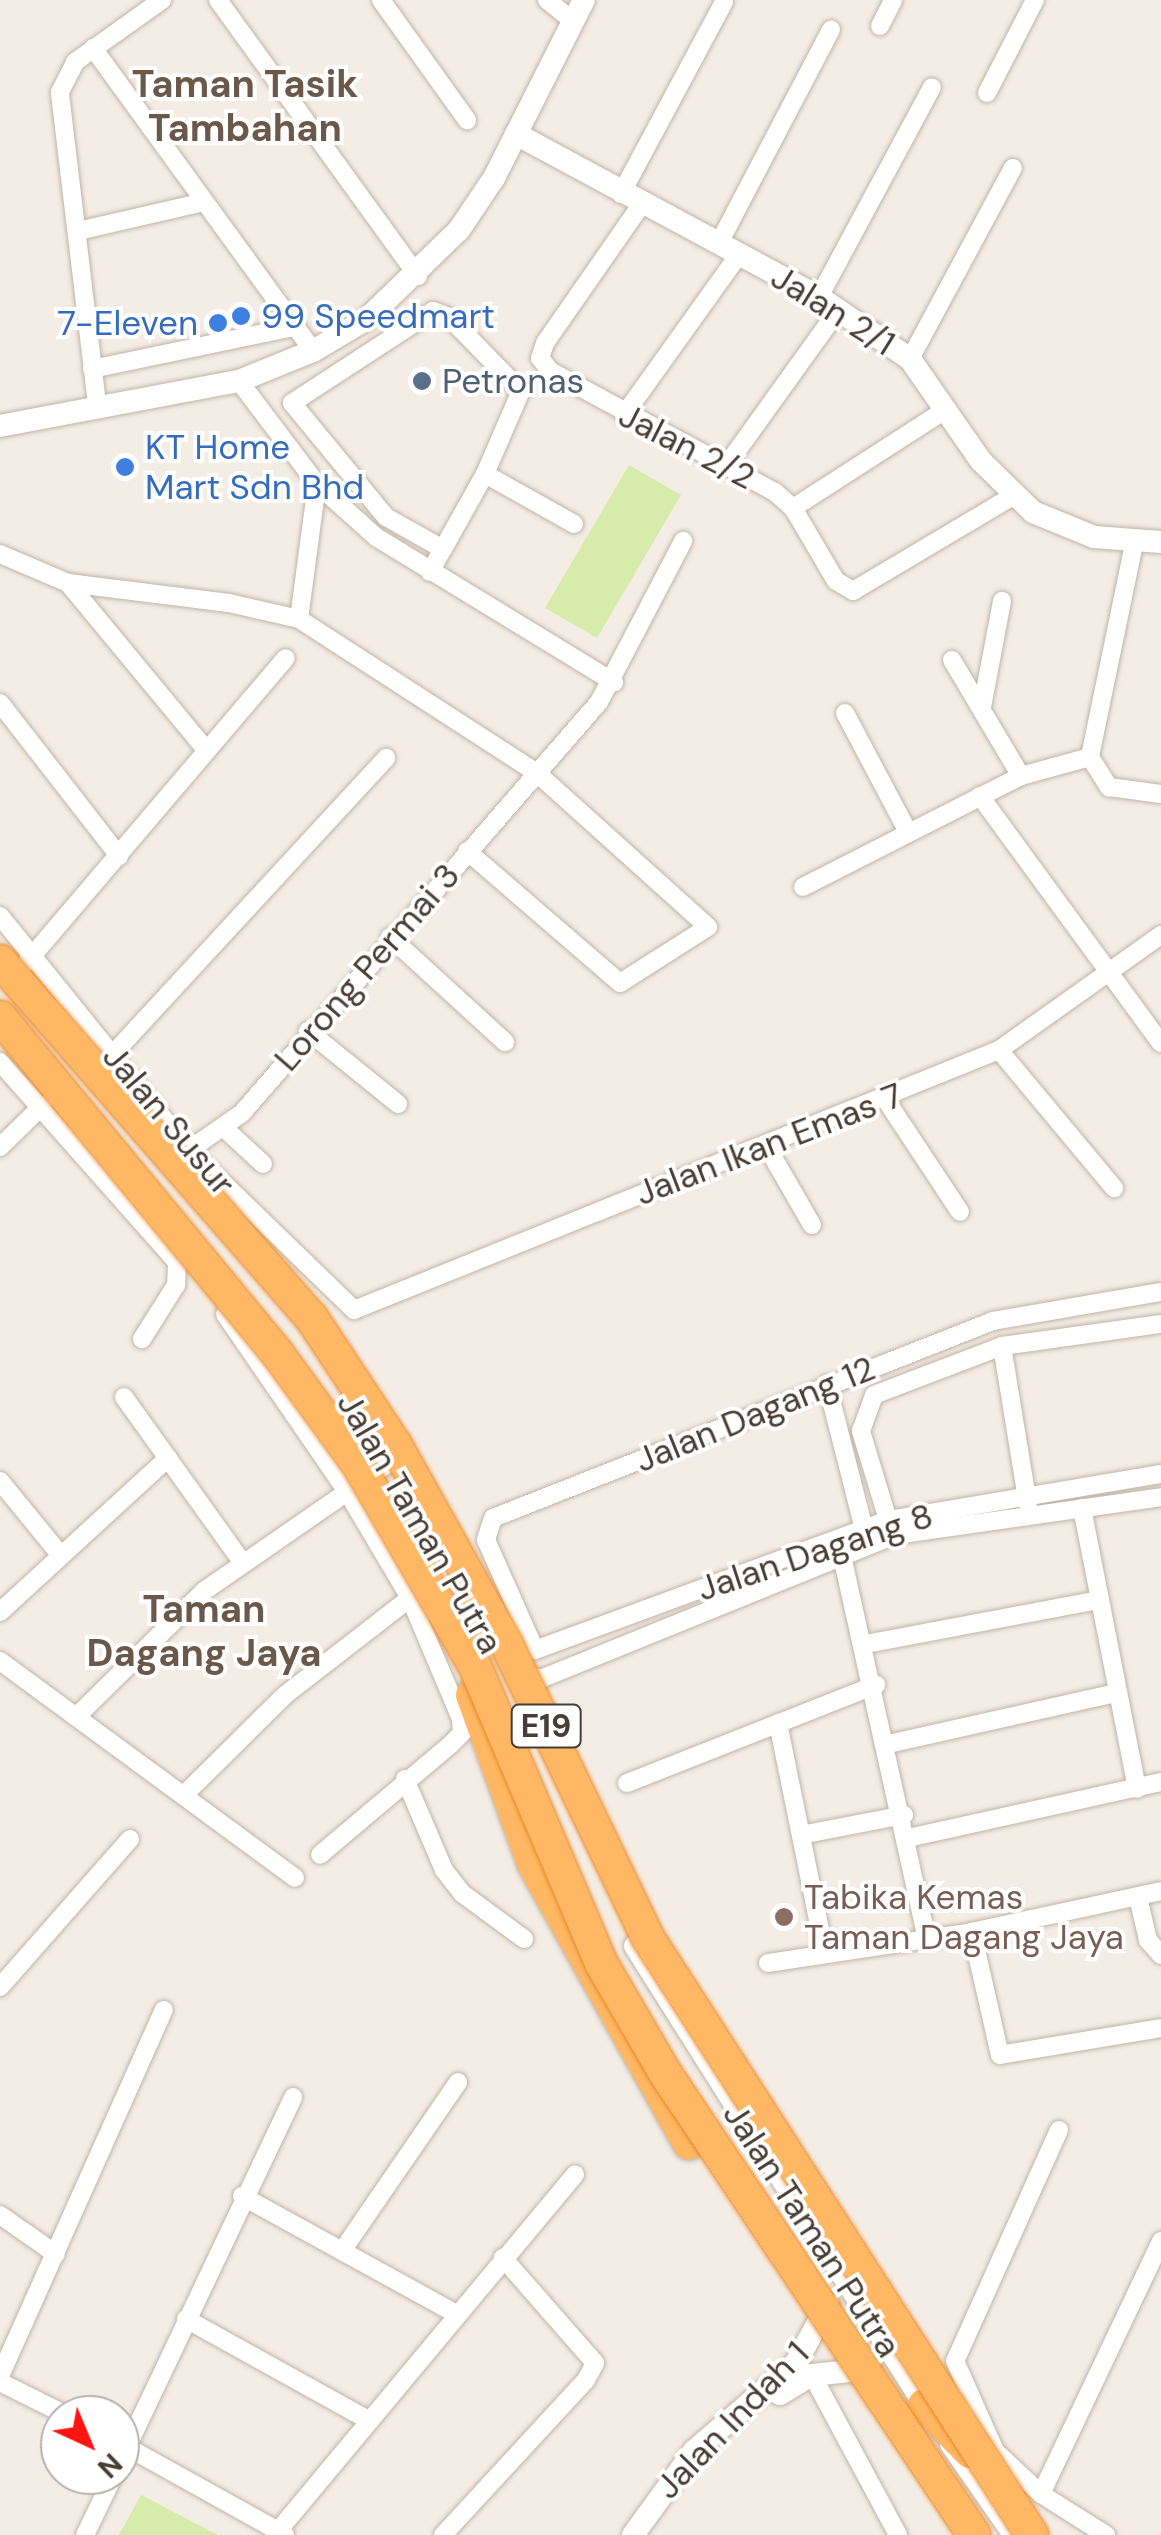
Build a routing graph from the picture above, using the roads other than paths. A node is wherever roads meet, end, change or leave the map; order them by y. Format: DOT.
graph roads {
  1 [pos="162,0"];
  2 [pos="218,0"];
  3 [pos="381,0"];
  4 [pos="546,0"];
  5 [pos="893,0"];
  6 [pos="1035,0"];
  7 [pos="724,2"];
  8 [pos="578,10"];
  9 [pos="880,26"];
  10 [pos="831,30"];
  11 [pos="93,48"];
  12 [pos="932,88"];
  13 [pos="987,93"];
  14 [pos="466,120"];
  15 [pos="516,134"];
  16 [pos="1013,168"];
  17 [pos="632,200"];
  18 [pos="200,204"];
  19 [pos="78,232"];
  20 [pos="729,248"];
  21 [pos="418,276"];
  22 [pos="818,297"];
  23 [pos="840,309"];
  24 [pos="368,319"];
  25 [pos="294,326"];
  26 [pos="384,342"];
  27 [pos="314,351"];
  28 [pos="910,359"];
  29 [pos="92,369"];
  30 [pos="239,381"];
  31 [pos="96,404"];
  32 [pos="945,410"];
  33 [pos="624,415"];
  34 [pos="0,426"];
  35 [pos="729,462"];
  36 [pos="485,474"];
  37 [pos="316,484"];
  38 [pos="1011,496"];
  39 [pos="794,508"];
  40 [pos="574,524"];
  41 [pos="683,541"];
  42 [pos="1161,542"];
  43 [pos="1134,544"];
  44 [pos="443,549"];
  45 [pos="0,554"];
  46 [pos="430,572"];
  47 [pos="68,583"];
  48 [pos="1002,601"];
  49 [pos="299,619"];
  50 [pos="286,658"];
  51 [pos="952,660"];
  52 [pos="614,682"];
  53 [pos="0,704"];
  54 [pos="982,707"];
  55 [pos="846,713"];
  56 [pos="206,750"];
  57 [pos="1090,757"];
  58 [pos="386,758"];
  59 [pos="537,773"];
  60 [pos="1021,776"];
  61 [pos="1161,794"];
  62 [pos="980,796"];
  63 [pos="908,832"];
  64 [pos="467,850"];
  65 [pos="119,856"];
  66 [pos="803,888"];
  67 [pos="0,916"];
  68 [pos="1161,936"];
  69 [pos="390,937"];
  70 [pos="10,968"];
  71 [pos="1106,974"];
  72 [pos="2,1015"];
  73 [pos="308,1031"];
  74 [pos="506,1042"];
  75 [pos="1161,1043"];
  76 [pos="999,1050"];
  77 [pos="113,1054"];
  78 [pos="0,1062"];
  79 [pos="886,1100"];
  80 [pos="398,1104"];
  81 [pos="43,1105"];
  82 [pos="224,1128"];
  83 [pos="0,1147"];
  84 [pos="767,1147"];
  85 [pos="189,1150"];
  86 [pos="262,1164"];
  87 [pos="1114,1188"];
  88 [pos="960,1212"];
  89 [pos="812,1226"];
  90 [pos="1161,1292"];
  91 [pos="354,1310"];
  92 [pos="225,1314"];
  93 [pos="1161,1324"];
  94 [pos="142,1340"];
  95 [pos="1002,1346"];
  96 [pos="826,1384"];
  97 [pos="124,1396"];
  98 [pos="168,1458"];
  99 [pos="383,1466"];
  100 [pos="1161,1474"];
  101 [pos="0,1481"];
  102 [pos="346,1490"];
  103 [pos="1026,1492"];
  104 [pos="1161,1497"];
  105 [pos="1082,1508"];
  106 [pos="1030,1514"];
  107 [pos="888,1520"];
  108 [pos="864,1529"];
  109 [pos="60,1552"];
  110 [pos="842,1556"];
  111 [pos="242,1562"];
  112 [pos="419,1586"];
  113 [pos="1098,1600"];
  114 [pos="0,1612"];
  115 [pos="866,1644"];
  116 [pos="535,1650"];
  117 [pos="0,1661"];
  118 [pos="505,1670"];
  119 [pos="543,1678"];
  120 [pos="876,1685"];
  121 [pos="1118,1693"];
  122 [pos="524,1706"];
  123 [pos="77,1716"];
  124 [pos="778,1724"];
  125 [pos="888,1744"];
  126 [pos="405,1779"];
  127 [pos="1161,1782"];
  128 [pos="626,1783"];
  129 [pos="1137,1788"];
  130 [pos="186,1793"];
  131 [pos="510,1798"];
  132 [pos="904,1815"];
  133 [pos="801,1836"];
  134 [pos="908,1838"];
  135 [pos="130,1839"];
  136 [pos="320,1855"];
  137 [pos="295,1878"];
  138 [pos="1161,1891"];
  139 [pos="1138,1898"];
  140 [pos="972,1932"];
  141 [pos="926,1935"];
  142 [pos="524,1939"];
  143 [pos="824,1950"];
  144 [pos="1161,1956"];
  145 [pos="615,1959"];
  146 [pos="768,1964"];
  147 [pos="0,1987"];
  148 [pos="164,2010"];
  149 [pos="1161,2028"];
  150 [pos="458,2082"];
  151 [pos="293,2097"];
  152 [pos="1059,2130"];
  153 [pos="575,2174"];
  154 [pos="242,2196"];
  155 [pos="0,2216"];
  156 [pos="1161,2242"];
  157 [pos="342,2251"];
  158 [pos="56,2254"];
  159 [pos="503,2258"];
  160 [pos="828,2303"];
  161 [pos="457,2314"];
  162 [pos="186,2319"];
  163 [pos="870,2369"];
  164 [pos="812,2374"];
  165 [pos="0,2379"];
  166 [pos="40,2401"];
  167 [pos="924,2405"];
  168 [pos="140,2413"];
  169 [pos="370,2421"];
  170 [pos="140,2459"];
  171 [pos="1041,2494"];
  172 [pos="104,2495"];
  173 [pos="965,2524"];
  174 [pos="891,2532"];
  175 [pos="282,2533"];
  176 [pos="85,2535"];
  177 [pos="442,2535"];
  178 [pos="633,2535"];
  179 [pos="647,2535"];
  180 [pos="987,2535"];
  181 [pos="1016,2535"];
  182 [pos="1032,2535"];
  183 [pos="1052,2535"];
  184 [pos="1106,2535"];
  1 -- 11 [label="street"];
  2 -- 21 [label="street"];
  3 -- 14 [label="street"];
  4 -- 8 [label="street"];
  5 -- 9 [label="street"];
  6 -- 13 [label="street"];
  7 -- 17 [label="street"];
  8 -- 15 [label="street"];
  10 -- 20 [label="street"];
  11 -- 18 [label="street"];
  11 -- 19 [label="street"];
  12 -- 22 [label="street"];
  15 -- 17 [label="street, Jalan 2/1"];
  15 -- 21 [label="street"];
  16 -- 28 [label="street"];
  17 -- 20 [label="street, Jalan 2/1"];
  17 -- 33 [label="street, Jalan 2/2"];
  18 -- 19 [label="street"];
  18 -- 25 [label="street"];
  19 -- 29 [label="street"];
  20 -- 22 [label="street, Jalan 2/1"];
  20 -- 33 [label="street"];
  21 -- 24 [label="street"];
  22 -- 23 [label="street, Jalan 2/1"];
  23 -- 28 [label="street, Jalan 2/1"];
  23 -- 35 [label="street"];
  24 -- 26 [label="street"];
  24 -- 27 [label="street"];
  25 -- 27 [label="street"];
  25 -- 29 [label="street"];
  26 -- 36 [label="street"];
  26 -- 44 [label="street"];
  27 -- 30 [label="street"];
  28 -- 32 [label="street, Jalan 2/1"];
  29 -- 31 [label="street"];
  30 -- 31 [label="street"];
  30 -- 37 [label="street"];
  31 -- 34 [label="street"];
  32 -- 38 [label="street, Jalan 2/1"];
  32 -- 39 [label="street"];
  33 -- 35 [label="street, Jalan 2/2"];
  35 -- 39 [label="street, Jalan 2/2"];
  36 -- 40 [label="street"];
  36 -- 44 [label="street"];
  37 -- 46 [label="street"];
  37 -- 49 [label="street"];
  38 -- 39 [label="street, Jalan 2/2"];
  38 -- 43 [label="street, Jalan 2/1"];
  41 -- 52 [label="street, Lorong Permai 3"];
  42 -- 43 [label="street, Jalan 2/1"];
  43 -- 57 [label="street"];
  44 -- 46 [label="street"];
  45 -- 47 [label="street"];
  46 -- 52 [label="street"];
  47 -- 49 [label="street"];
  47 -- 56 [label="street"];
  48 -- 54 [label="street"];
  49 -- 59 [label="street"];
  50 -- 56 [label="street"];
  51 -- 54 [label="street"];
  52 -- 59 [label="street, Lorong Permai 3"];
  53 -- 65 [label="street"];
  54 -- 60 [label="street"];
  55 -- 63 [label="street"];
  56 -- 65 [label="street"];
  57 -- 60 [label="street"];
  57 -- 61 [label="street"];
  58 -- 77 [label="street"];
  59 -- 64 [label="street, Lorong Permai 3"];
  59 -- 64 [label="street"];
  60 -- 62 [label="street"];
  62 -- 63 [label="street"];
  62 -- 71 [label="street"];
  63 -- 66 [label="street"];
  64 -- 69 [label="street, Lorong Permai 3"];
  65 -- 70 [label="street"];
  67 -- 70 [label="street, Jalan Susur"];
  68 -- 71 [label="street, Jalan Ikan Emas 7"];
  69 -- 73 [label="street, Lorong Permai 3"];
  69 -- 74 [label="street"];
  70 -- 77 [label="street, Jalan Susur"];
  70 -- 99 [label="street, Jalan Taman Putra"];
  70 -- 182 [label="highway, E19, bridge"];
  71 -- 75 [label="street"];
  71 -- 76 [label="street, Jalan Ikan Emas 7"];
  72 -- 99 [label="street, Jalan Taman Putra"];
  72 -- 173 [label="highway, E19, bridge"];
  73 -- 80 [label="street"];
  73 -- 82 [label="street, Lorong Permai 3"];
  76 -- 79 [label="street, Jalan Ikan Emas 7"];
  76 -- 87 [label="street"];
  77 -- 85 [label="street, Jalan Susur"];
  78 -- 81 [label="street"];
  79 -- 84 [label="street, Jalan Ikan Emas 7"];
  79 -- 88 [label="street"];
  81 -- 83 [label="street"];
  81 -- 94 [label="street"];
  82 -- 85 [label="street, Lorong Permai 3"];
  82 -- 86 [label="street"];
  84 -- 89 [label="street"];
  84 -- 91 [label="street, Jalan Ikan Emas 7"];
  85 -- 91 [label="street, Jalan Susur"];
  90 -- 96 [label="street, Jalan Dagang 12"];
  92 -- 102 [label="street"];
  93 -- 95 [label="street"];
  95 -- 103 [label="street"];
  95 -- 107 [label="street"];
  96 -- 108 [label="street"];
  96 -- 116 [label="street, Jalan Dagang 12"];
  97 -- 98 [label="street"];
  98 -- 109 [label="street"];
  98 -- 111 [label="street"];
  99 -- 102 [label="street"];
  99 -- 112 [label="street, Jalan Taman Putra"];
  99 -- 118 [label="street, Jalan Taman Putra"];
  100 -- 103 [label="street, Jalan Dagang 8"];
  101 -- 109 [label="street"];
  102 -- 111 [label="street"];
  102 -- 112 [label="street"];
  103 -- 106 [label="street"];
  103 -- 107 [label="street, Jalan Dagang 8"];
  104 -- 105 [label="street"];
  105 -- 106 [label="street"];
  105 -- 113 [label="street"];
  106 -- 110 [label="street"];
  107 -- 108 [label="street, Jalan Dagang 8"];
  108 -- 116 [label="street, Jalan Dagang 8"];
  109 -- 114 [label="street"];
  110 -- 115 [label="street"];
  110 -- 119 [label="street"];
  111 -- 123 [label="street"];
  112 -- 126 [label="street"];
  112 -- 130 [label="street"];
  112 -- 131 [label="highway"];
  112 -- 145 [label="street, Jalan Taman Putra"];
  113 -- 115 [label="street"];
  113 -- 121 [label="street"];
  115 -- 120 [label="street"];
  117 -- 123 [label="street"];
  118 -- 119 [label="street"];
  118 -- 122 [label="street, Jalan Taman Putra"];
  119 -- 122 [label="street"];
  120 -- 124 [label="street"];
  120 -- 125 [label="street"];
  121 -- 125 [label="street"];
  121 -- 129 [label="street"];
  122 -- 167 [label="street, Jalan Taman Putra"];
  123 -- 130 [label="street"];
  124 -- 128 [label="street"];
  124 -- 133 [label="street"];
  125 -- 132 [label="street"];
  126 -- 136 [label="street"];
  126 -- 142 [label="street"];
  127 -- 129 [label="street"];
  129 -- 134 [label="street"];
  130 -- 137 [label="street"];
  131 -- 145 [label="highway"];
  131 -- 173 [label="highway, bridge"];
  132 -- 133 [label="street"];
  132 -- 134 [label="street"];
  133 -- 143 [label="street"];
  134 -- 141 [label="street"];
  135 -- 147 [label="street"];
  138 -- 139 [label="street"];
  139 -- 140 [label="street"];
  139 -- 144 [label="street"];
  140 -- 141 [label="street"];
  140 -- 149 [label="street"];
  141 -- 143 [label="street"];
  143 -- 146 [label="street"];
  145 -- 160 [label="street, Jalan Taman Putra"];
  148 -- 158 [label="street"];
  150 -- 157 [label="street"];
  151 -- 154 [label="street"];
  152 -- 171 [label="street"];
  153 -- 159 [label="street"];
  154 -- 157 [label="street"];
  154 -- 162 [label="street"];
  155 -- 158 [label="street"];
  156 -- 171 [label="street"];
  157 -- 161 [label="street"];
  158 -- 165 [label="street"];
  159 -- 161 [label="street"];
  159 -- 177 [label="street"];
  160 -- 163 [label="street, Jalan Taman Putra"];
  160 -- 178 [label="street, Jalan Indah 1"];
  161 -- 169 [label="street"];
  162 -- 168 [label="street"];
  162 -- 169 [label="street"];
  163 -- 164 [label="street, Jalan Indah 1"];
  163 -- 180 [label="street, Jalan Taman Putra"];
  164 -- 174 [label="street"];
  164 -- 179 [label="street, Jalan Indah 1"];
  165 -- 166 [label="street"];
  167 -- 181 [label="street, Jalan Taman Putra"];
  167 -- 183 [label="highway"];
  169 -- 175 [label="street"];
  170 -- 175 [label="street"];
  171 -- 184 [label="street"];
  172 -- 176 [label="street"];
}
